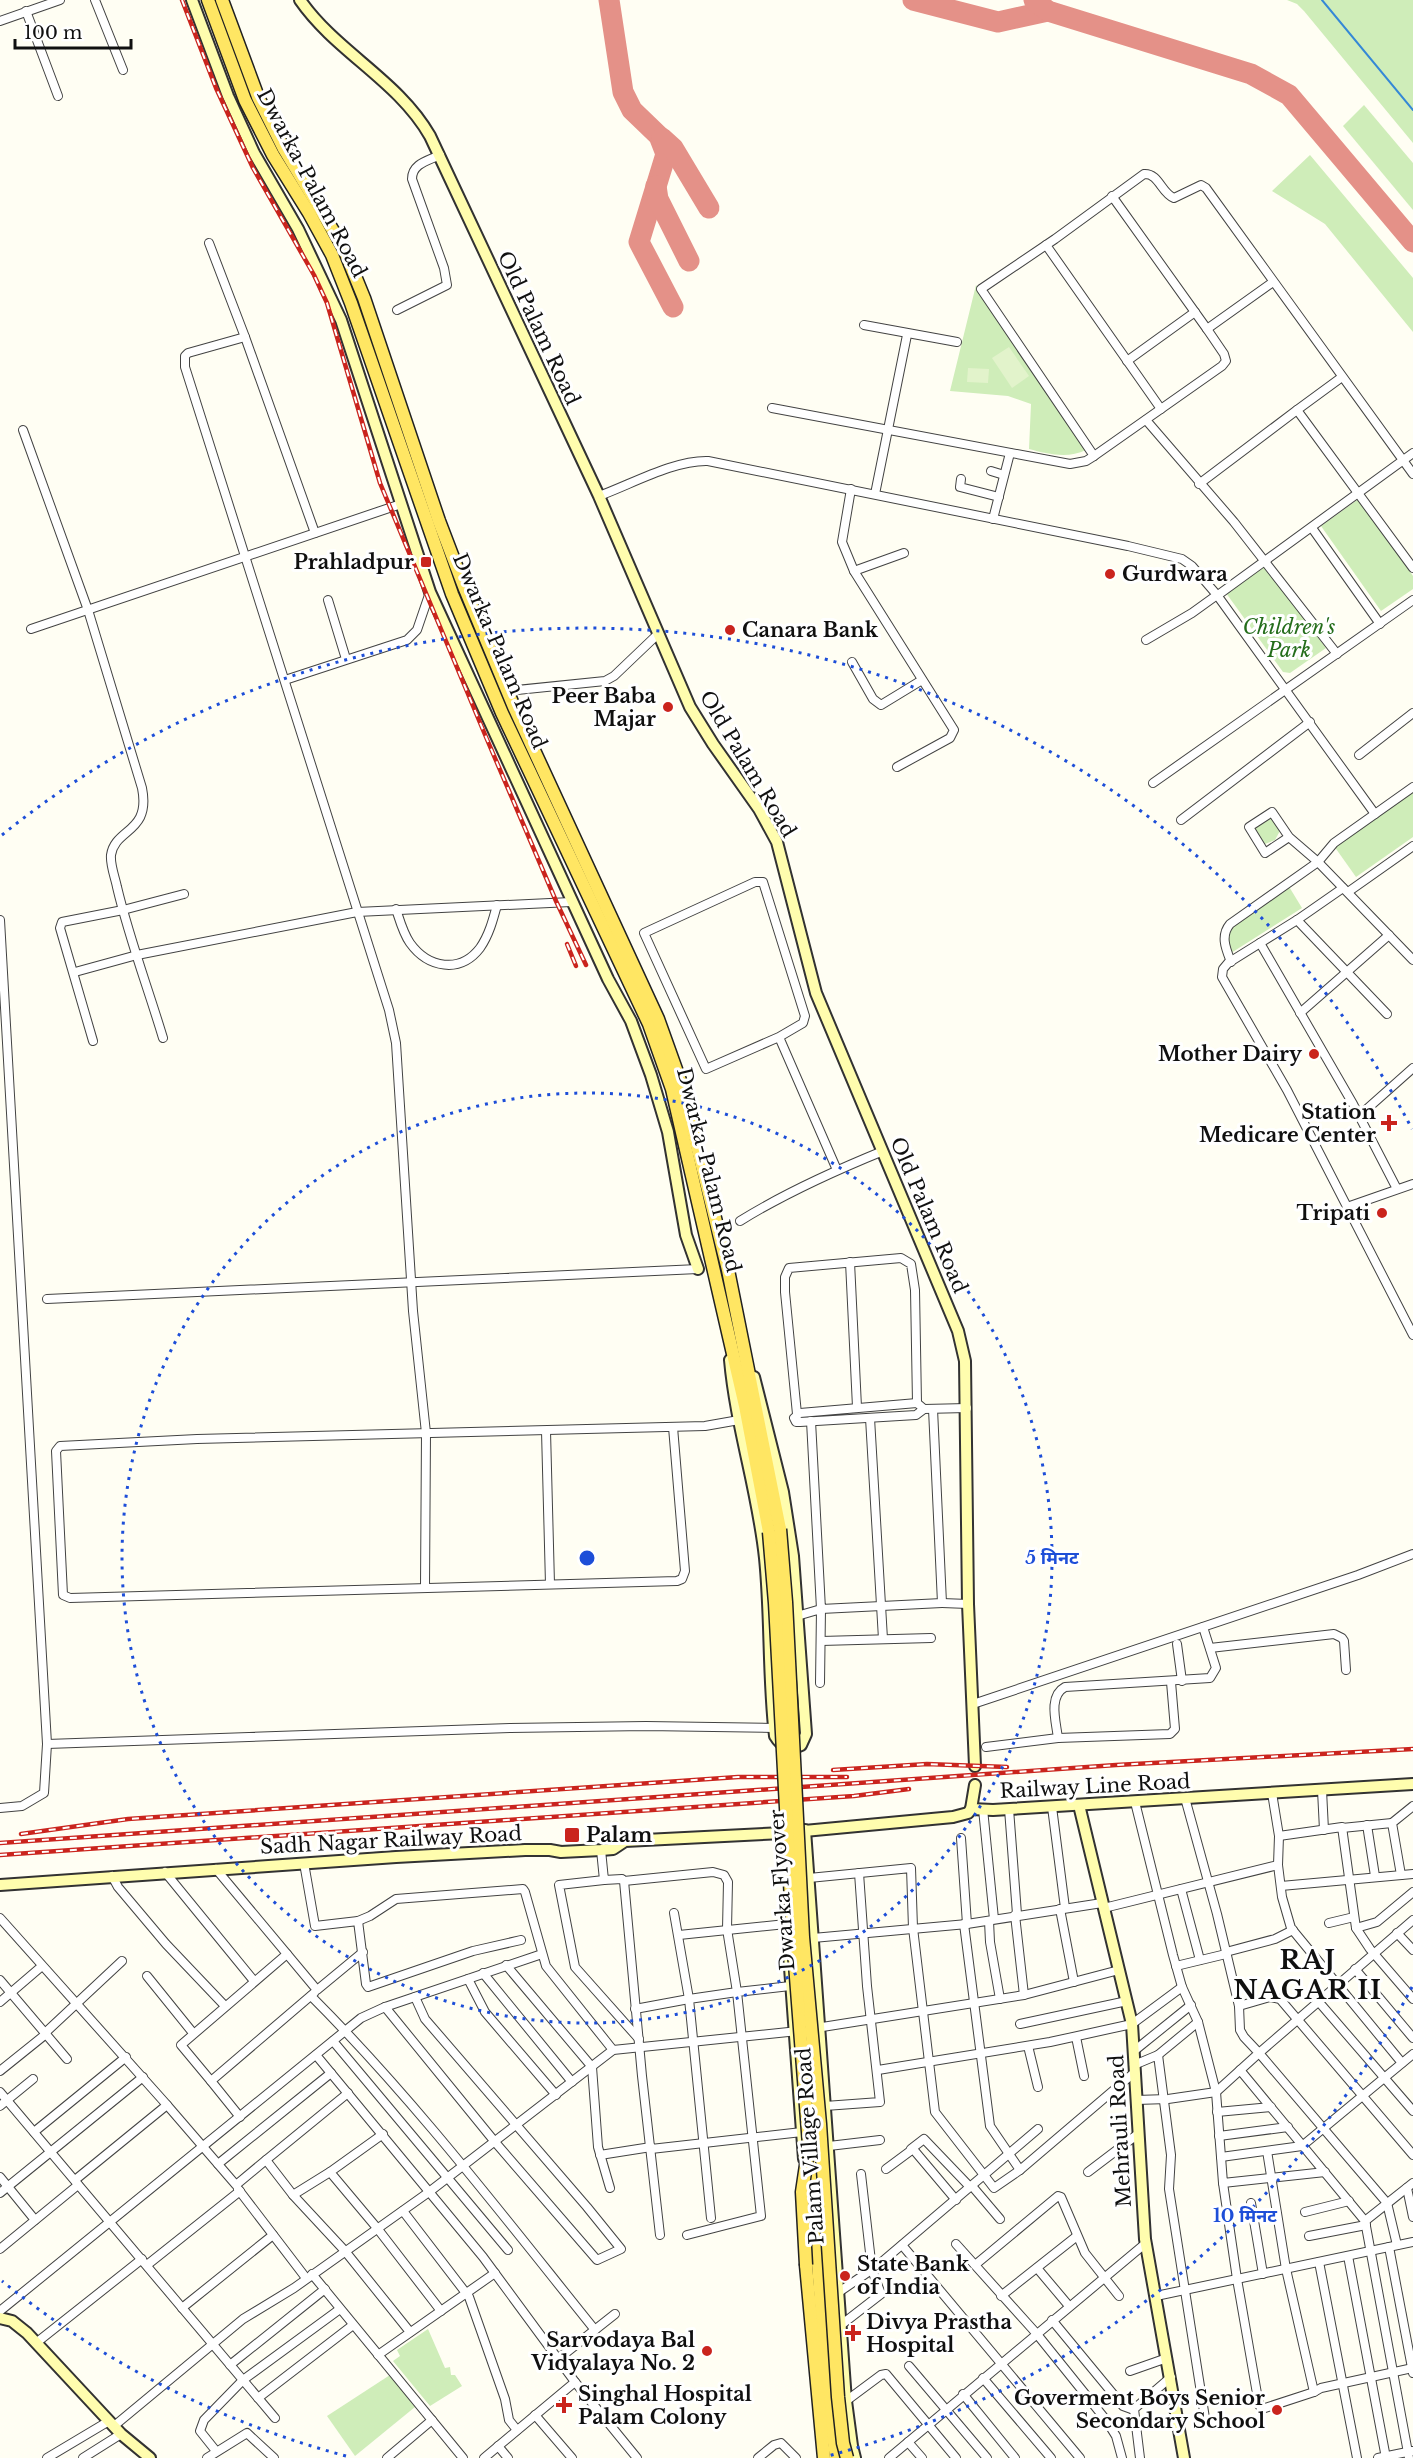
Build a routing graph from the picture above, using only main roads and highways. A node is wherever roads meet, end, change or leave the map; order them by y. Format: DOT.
graph roads {
  1 [pos="208,0"];
  2 [pos="222,0"];
  3 [pos="733,1325"];
  4 [pos="740,1362"];
  5 [pos="809,2145"];
  6 [pos="826,2458"];
  7 [pos="836,2458"];
  8 [pos="847,2458"];
  1 -- 3 [label="main road, Dwarka-Palam Road"];
  2 -- 3 [label="main road, Dwarka-Palam Road"];
  3 -- 4 [label="main road, Dwarka Flyover"];
  4 -- 5 [label="main road, Dwarka Flyover, bridge"];
  4 -- 8 [label="main road, Dwarka Flyover, bridge"];
  5 -- 6 [label="main road, bridge"];
  5 -- 7 [label="main road, Dwarka Flyover, bridge"];
}
